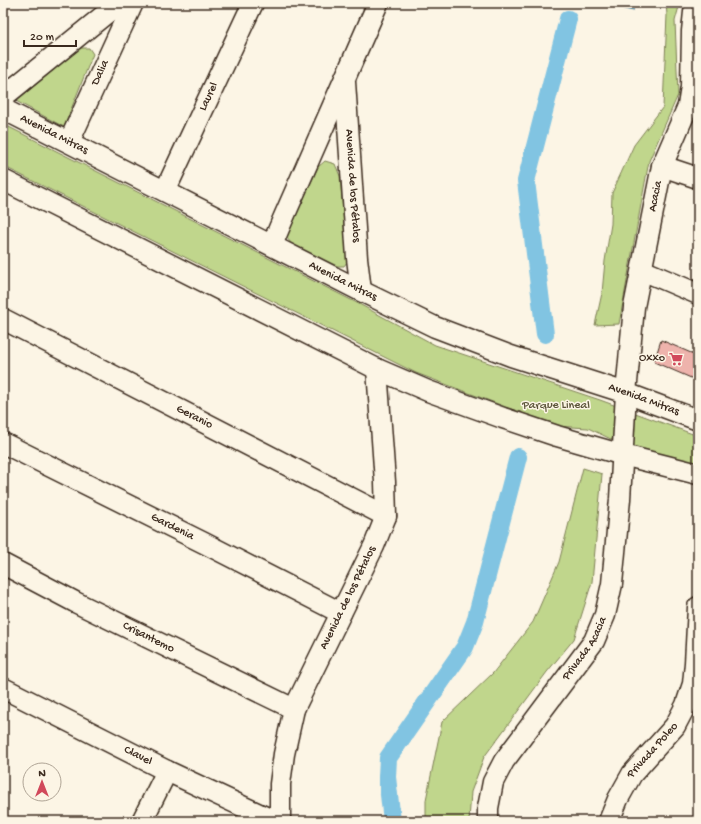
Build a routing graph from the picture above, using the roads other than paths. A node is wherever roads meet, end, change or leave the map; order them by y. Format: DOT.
graph roads {
  1 [pos="119,3"];
  2 [pos="133,3"];
  3 [pos="253,3"];
  4 [pos="378,3"];
  5 [pos="696,3"];
  6 [pos="694,62"];
  7 [pos="344,80"];
  8 [pos="3,97"];
  9 [pos="3,109"];
  10 [pos="69,142"];
  11 [pos="662,166"];
  12 [pos="698,178"];
  13 [pos="3,180"];
  14 [pos="165,191"];
  15 [pos="272,245"];
  16 [pos="642,270"];
  17 [pos="361,291"];
  18 [pos="698,294"];
  19 [pos="3,319"];
  20 [pos="376,369"];
  21 [pos="626,394"];
  22 [pos="698,420"];
  23 [pos="3,443"];
  24 [pos="623,454"];
  25 [pos="698,474"];
  26 [pos="386,516"];
  27 [pos="3,564"];
  28 [pos="698,607"];
  29 [pos="341,613"];
  30 [pos="3,688"];
  31 [pos="294,709"];
  32 [pos="168,771"];
  33 [pos="142,821"];
  34 [pos="274,821"];
  35 [pos="280,821"];
  36 [pos="488,821"];
  37 [pos="610,821"];
  1 -- 8 [label="street"];
  2 -- 10 [label="street, Dalia"];
  3 -- 14 [label="street, Laurel"];
  4 -- 7 [label="street, Avenida de los Pétalos"];
  5 -- 6 [label="street, Acacia"];
  6 -- 11 [label="street, Acacia"];
  7 -- 15 [label="street, Avenida de los Pétalos"];
  7 -- 17 [label="street, Avenida de los Pétalos"];
  9 -- 10 [label="street, Avenida Mitras"];
  10 -- 14 [label="street, Avenida Mitras"];
  11 -- 12 [label="street"];
  11 -- 16 [label="street, Acacia"];
  13 -- 20 [label="street"];
  14 -- 15 [label="street, Avenida Mitras"];
  15 -- 17 [label="street, Avenida Mitras"];
  16 -- 18 [label="street"];
  16 -- 21 [label="street, Acacia"];
  17 -- 21 [label="street, Avenida Mitras"];
  19 -- 26 [label="street, Geranio"];
  20 -- 24 [label="street"];
  20 -- 26 [label="street, Avenida de los Pétalos"];
  21 -- 22 [label="street, Avenida Mitras"];
  21 -- 24 [label="street, Privada Acacia"];
  23 -- 29 [label="street, Gardenia"];
  24 -- 25 [label="street"];
  24 -- 36 [label="street, Privada Acacia"];
  26 -- 29 [label="street, Avenida de los Pétalos"];
  27 -- 31 [label="street, Crisantemo"];
  28 -- 37 [label="street, Privada Poleo"];
  29 -- 31 [label="street, Avenida de los Pétalos"];
  30 -- 32 [label="street, Clavel"];
  31 -- 35 [label="street, Avenida de los Pétalos"];
  32 -- 33 [label="street"];
  32 -- 34 [label="street, Clavel"];
}
